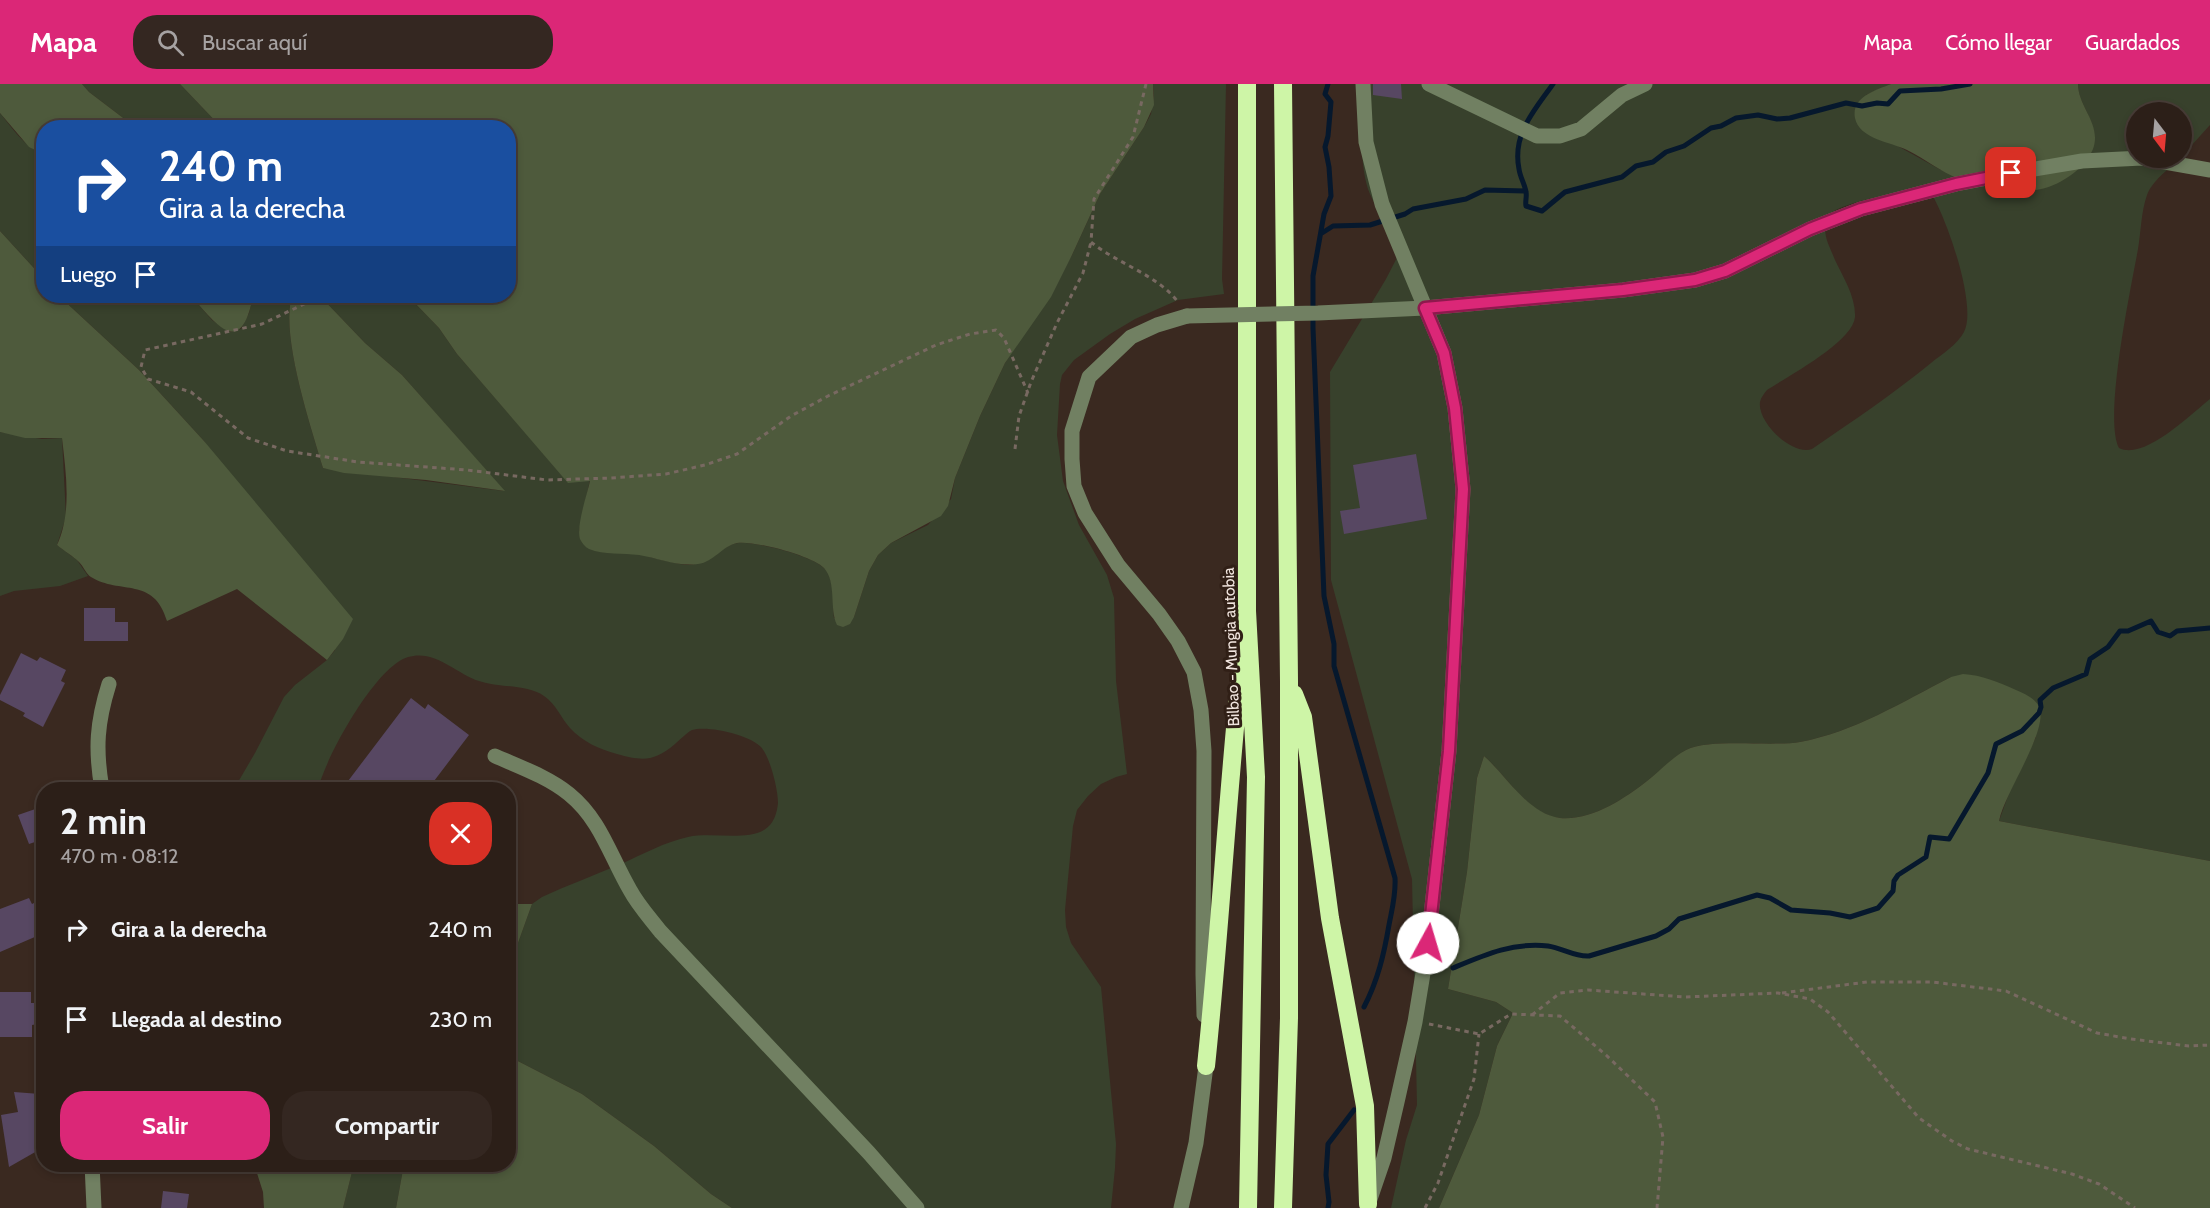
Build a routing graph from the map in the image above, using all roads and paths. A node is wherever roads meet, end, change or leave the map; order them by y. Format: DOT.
graph roads {
  1 [pos="1146,84"];
  2 [pos="1247,84"];
  3 [pos="1283,84"];
  4 [pos="1363,84"];
  5 [pos="1429,84"];
  6 [pos="1645,84"];
  7 [pos="2210,170"];
  8 [pos="1091,242"];
  9 [pos="306,303"];
  10 [pos="1425,308"];
  11 [pos="1187,316"];
  12 [pos="1028,393"];
  13 [pos="1015,449"];
  14 [pos="1247,611"];
  15 [pos="1289,681"];
  16 [pos="109,684"];
  17 [pos="495,756"];
  18 [pos="101,782"];
  19 [pos="1778,993"];
  20 [pos="1532,1015"];
  21 [pos="1415,1022"];
  22 [pos="1479,1034"];
  23 [pos="2210,1045"];
  24 [pos="1206,1066"];
  25 [pos="92,1172"];
  26 [pos="1367,1206"];
  27 [pos="94,1208"];
  28 [pos="917,1208"];
  29 [pos="1181,1208"];
  30 [pos="1248,1208"];
  31 [pos="1283,1208"];
  32 [pos="1425,1208"];
  33 [pos="1657,1208"];
  34 [pos="2136,1208"];
  1 -- 8 [label="path"];
  2 -- 14 [label="highway, Bilbao - Mungia autobia"];
  3 -- 15 [label="highway"];
  4 -- 10 [label="street"];
  5 -- 6 [label="street"];
  7 -- 10 [label="street"];
  8 -- 11 [label="path"];
  8 -- 12 [label="path"];
  9 -- 12 [label="path"];
  10 -- 11 [label="street, bridge"];
  10 -- 21 [label="street"];
  11 -- 24 [label="street"];
  12 -- 13 [label="path"];
  14 -- 24 [label="highway"];
  14 -- 30 [label="highway, Bilbao - Mungia autobia"];
  15 -- 26 [label="highway"];
  15 -- 31 [label="highway"];
  16 -- 18 [label="street"];
  17 -- 28 [label="street"];
  19 -- 20 [label="path"];
  19 -- 23 [label="path"];
  19 -- 34 [label="path"];
  20 -- 22 [label="path"];
  20 -- 33 [label="path"];
  21 -- 22 [label="path"];
  21 -- 26 [label="street"];
  22 -- 32 [label="path"];
  24 -- 29 [label="street"];
  25 -- 27 [label="street"];
}
